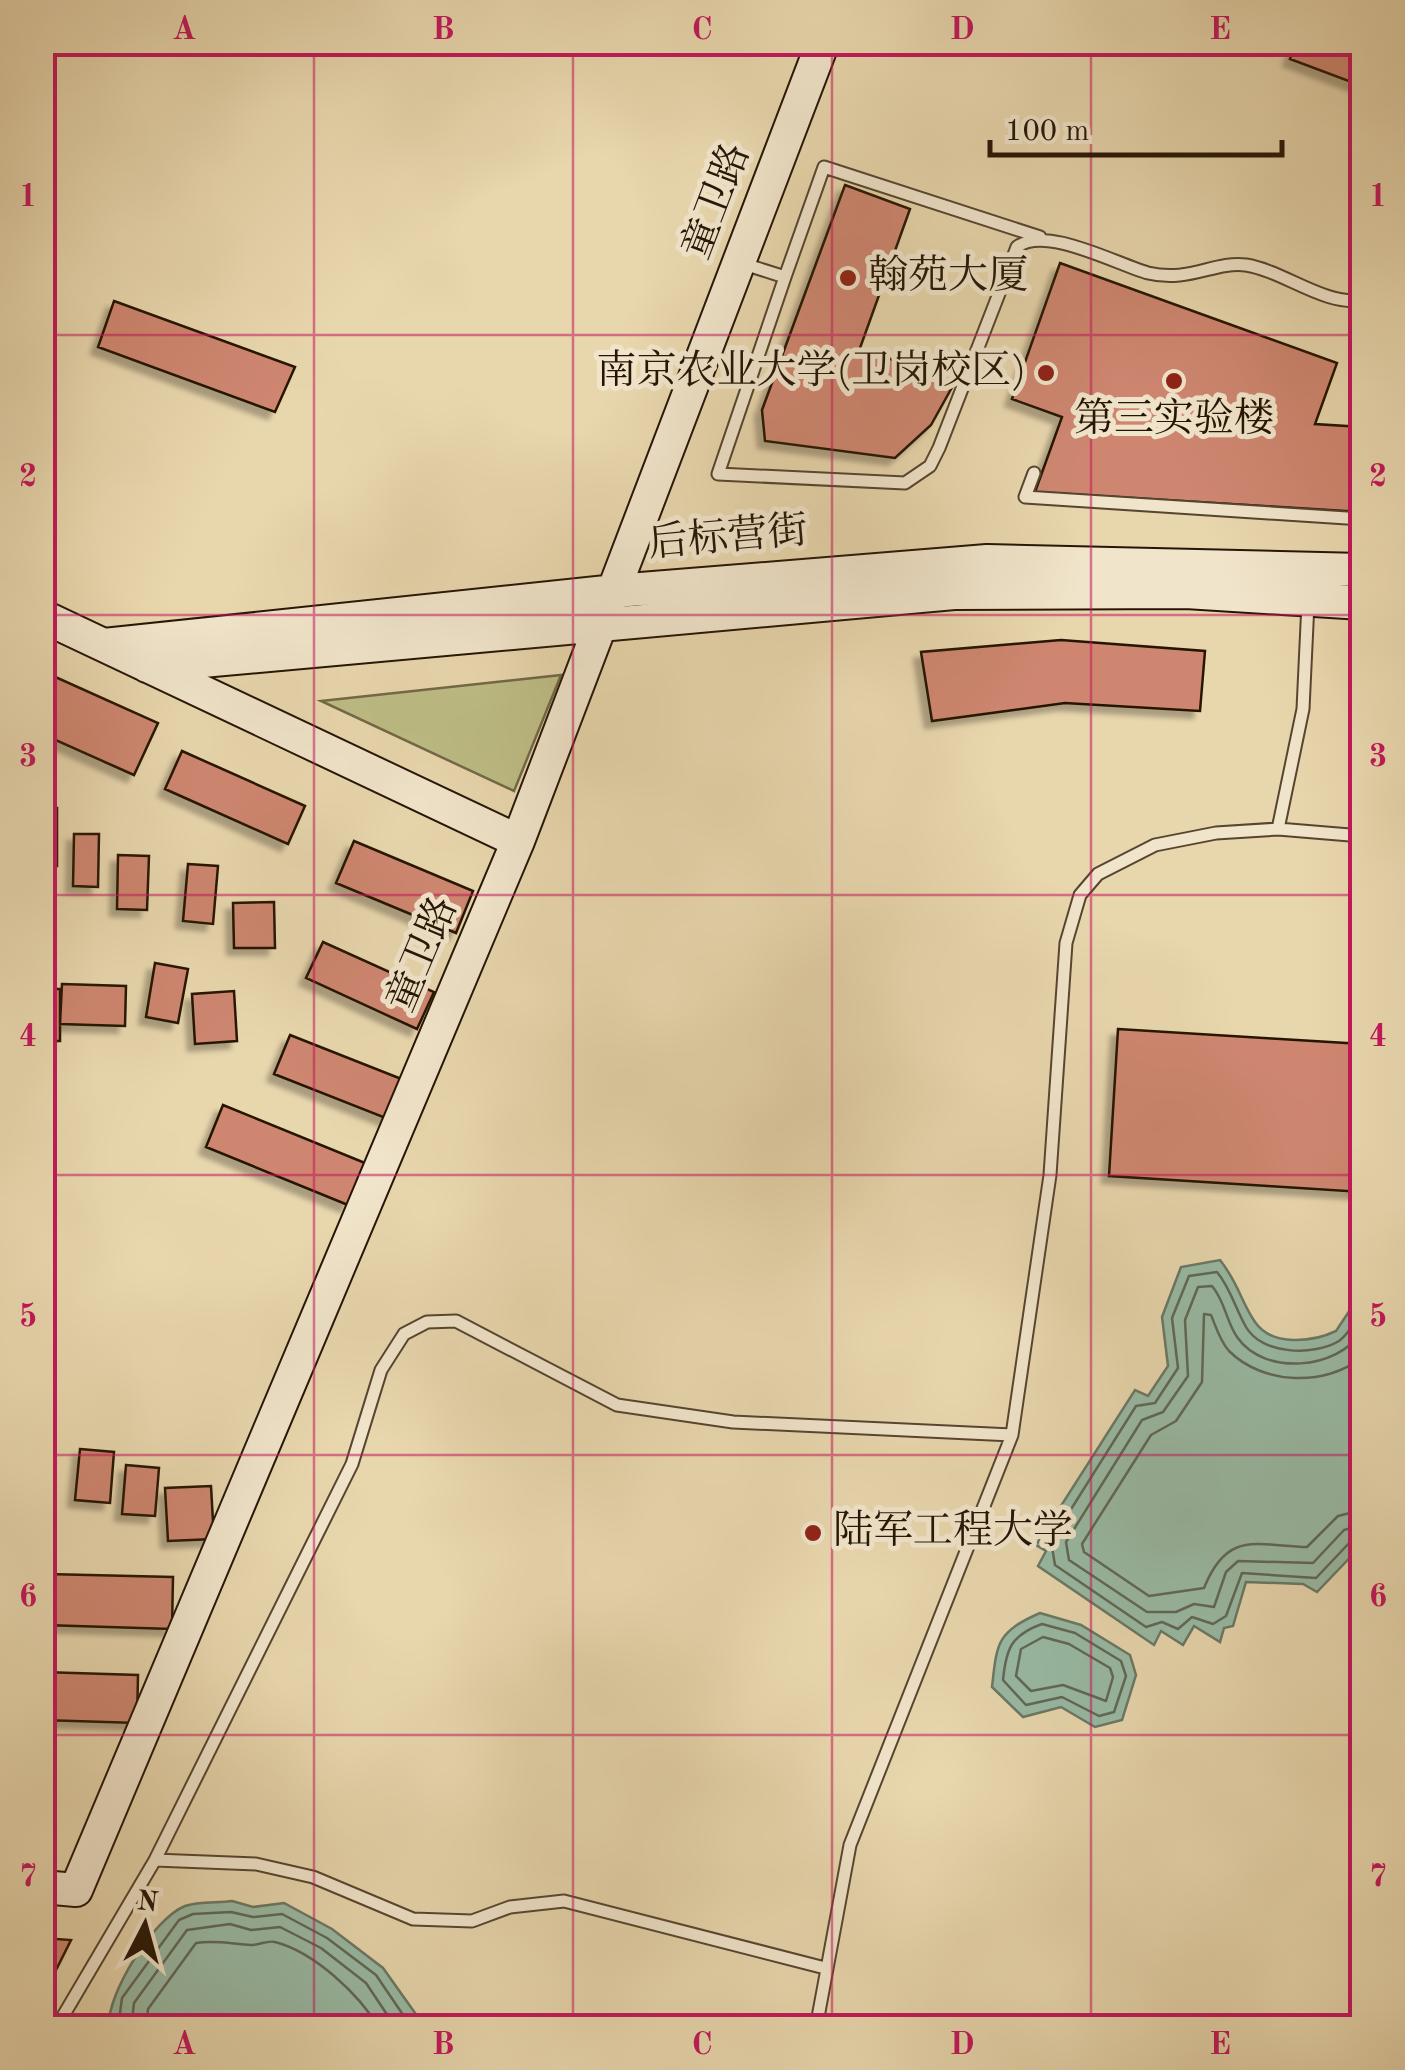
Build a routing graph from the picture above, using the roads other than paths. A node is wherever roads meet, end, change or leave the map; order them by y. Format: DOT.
graph roads {
  1 [pos="823,42"];
  2 [pos="1051,240"];
  3 [pos="740,262"];
  4 [pos="785,277"];
  5 [pos="1362,300"];
  6 [pos="1034,473"];
  7 [pos="1362,518"];
  8 [pos="1362,570"];
  9 [pos="1309,583"];
  10 [pos="1362,603"];
  11 [pos="611,606"];
  12 [pos="42,616"];
  13 [pos="104,645"];
  14 [pos="148,666"];
  15 [pos="1278,828"];
  16 [pos="1362,836"];
  17 [pos="518,841"];
  18 [pos="1012,1435"];
  19 [pos="155,1860"];
  20 [pos="42,1886"];
  21 [pos="825,1968"];
  22 [pos="56,2028"];
  23 [pos="816,2028"];
  24 [pos="929,2028"];
  25 [pos="1039,2028"];
  1 -- 3 [label="street, 童卫路"];
  2 -- 4 [label="lane"];
  2 -- 4 [label="lane"];
  2 -- 5 [label="lane"];
  3 -- 4 [label="lane"];
  3 -- 11 [label="street, 童卫路"];
  6 -- 7 [label="lane"];
  8 -- 9 [label="street, 后标营街"];
  9 -- 10 [label="street, 后标营街"];
  9 -- 11 [label="street, 后标营街"];
  9 -- 15 [label="lane"];
  11 -- 13 [label="street, 后标营街"];
  11 -- 14 [label="street, 后标营街"];
  11 -- 17 [label="street, 童卫路"];
  12 -- 13 [label="street"];
  13 -- 14 [label="street"];
  14 -- 17 [label="street"];
  15 -- 16 [label="lane"];
  15 -- 18 [label="lane"];
  17 -- 20 [label="street, 童卫路"];
  18 -- 19 [label="lane"];
  18 -- 21 [label="lane"];
  19 -- 21 [label="lane"];
  19 -- 22 [label="lane"];
  21 -- 23 [label="lane"];
  24 -- 25 [label="lane"];
}
